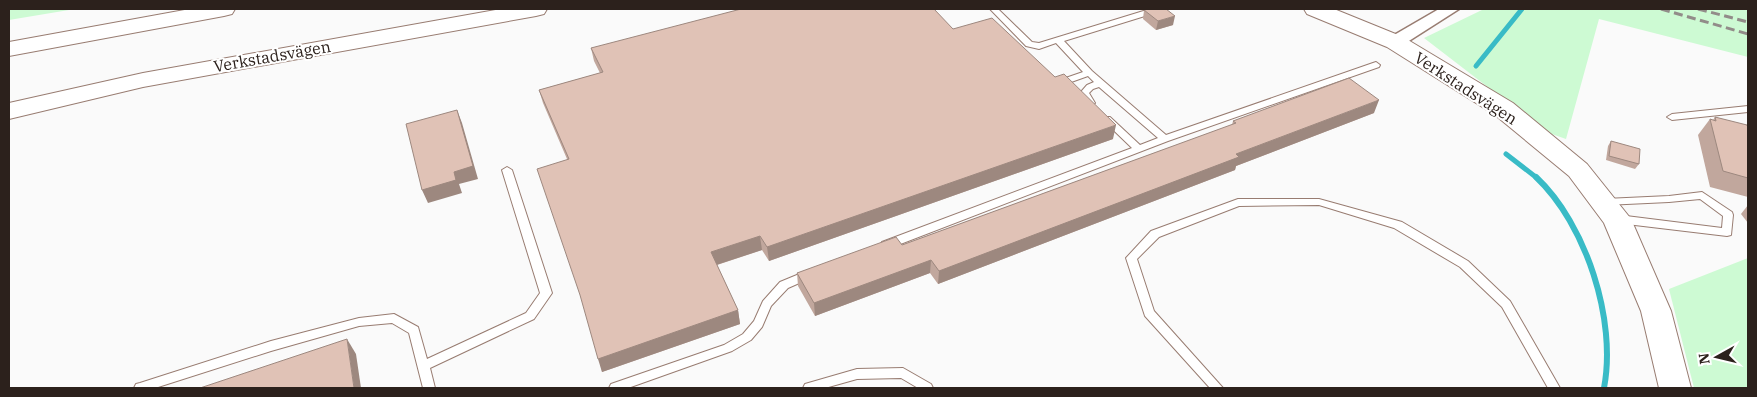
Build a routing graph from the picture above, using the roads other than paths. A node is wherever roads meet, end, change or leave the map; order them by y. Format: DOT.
graph roads {
  1 [pos="142,9"];
  2 [pos="224,9"];
  3 [pos="536,9"];
  4 [pos="994,9"];
  5 [pos="1158,9"];
  6 [pos="1315,9"];
  7 [pos="1451,9"];
  8 [pos="9,34"];
  9 [pos="1058,40"];
  10 [pos="1395,42"];
  11 [pos="9,49"];
  12 [pos="1376,66"];
  13 [pos="1090,72"];
  14 [pos="1101,82"];
  15 [pos="1056,84"];
  16 [pos="1748,109"];
  17 [pos="9,110"];
  18 [pos="1672,117"];
  19 [pos="1165,139"];
  20 [pos="1139,149"];
  21 [pos="507,170"];
  22 [pos="1610,211"];
  23 [pos="874,249"];
  24 [pos="822,269"];
  25 [pos="423,366"];
  26 [pos="140,388"];
  27 [pos="429,388"];
  28 [pos="615,388"];
  29 [pos="809,388"];
  30 [pos="927,388"];
  31 [pos="1217,388"];
  32 [pos="1554,388"];
  33 [pos="1675,388"];
  1 -- 8 [label="main road"];
  2 -- 11 [label="main road"];
  3 -- 17 [label="main road, Verkstadsvägen"];
  4 -- 9 [label="lane"];
  5 -- 9 [label="lane"];
  6 -- 10 [label="main road, Verkstadsvägen"];
  7 -- 10 [label="street"];
  9 -- 13 [label="lane"];
  10 -- 22 [label="main road, Verkstadsvägen"];
  12 -- 19 [label="lane"];
  13 -- 14 [label="lane"];
  13 -- 15 [label="lane"];
  14 -- 19 [label="lane"];
  14 -- 20 [label="lane"];
  16 -- 18 [label="lane"];
  19 -- 20 [label="lane"];
  20 -- 23 [label="lane"];
  21 -- 25 [label="lane"];
  22 -- 22 [label="lane"];
  22 -- 33 [label="main road, Verkstadsvägen"];
  24 -- 28 [label="lane"];
  25 -- 26 [label="lane"];
  25 -- 27 [label="lane"];
  29 -- 30 [label="lane"];
  31 -- 32 [label="lane"];
}
